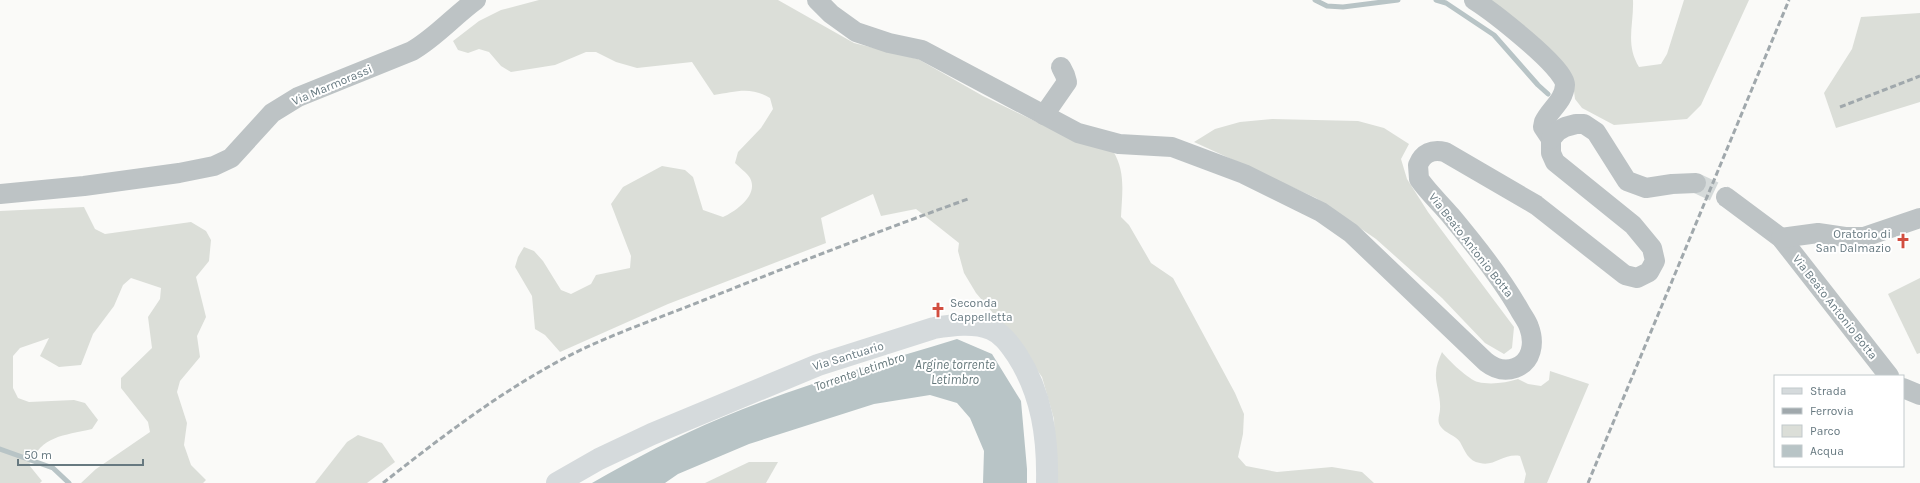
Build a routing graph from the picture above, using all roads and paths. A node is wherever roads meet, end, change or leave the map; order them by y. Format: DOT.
graph roads {
  1 [pos="476,0"];
  2 [pos="817,0"];
  3 [pos="1474,0"];
  4 [pos="1061,67"];
  5 [pos="1044,115"];
  6 [pos="1551,139"];
  7 [pos="1696,183"];
  8 [pos="0,194"];
  9 [pos="1726,197"];
  10 [pos="1920,218"];
  11 [pos="1781,238"];
  12 [pos="1888,375"];
  13 [pos="1904,388"];
  14 [pos="1920,395"];
  15 [pos="556,483"];
  16 [pos="1047,483"];
  1 -- 8 [label="street, Via Marmorassi"];
  2 -- 5 [label="street, Via Beato Antonio Botta"];
  3 -- 6 [label="street"];
  4 -- 5 [label="street"];
  5 -- 6 [label="street, Via Beato Antonio Botta"];
  6 -- 7 [label="street"];
  9 -- 11 [label="street, Via Beato Antonio Botta"];
  10 -- 11 [label="street"];
  11 -- 12 [label="street, Via Beato Antonio Botta"];
  13 -- 14 [label="street"];
  15 -- 16 [label="main road, Via Santuario"];
}
